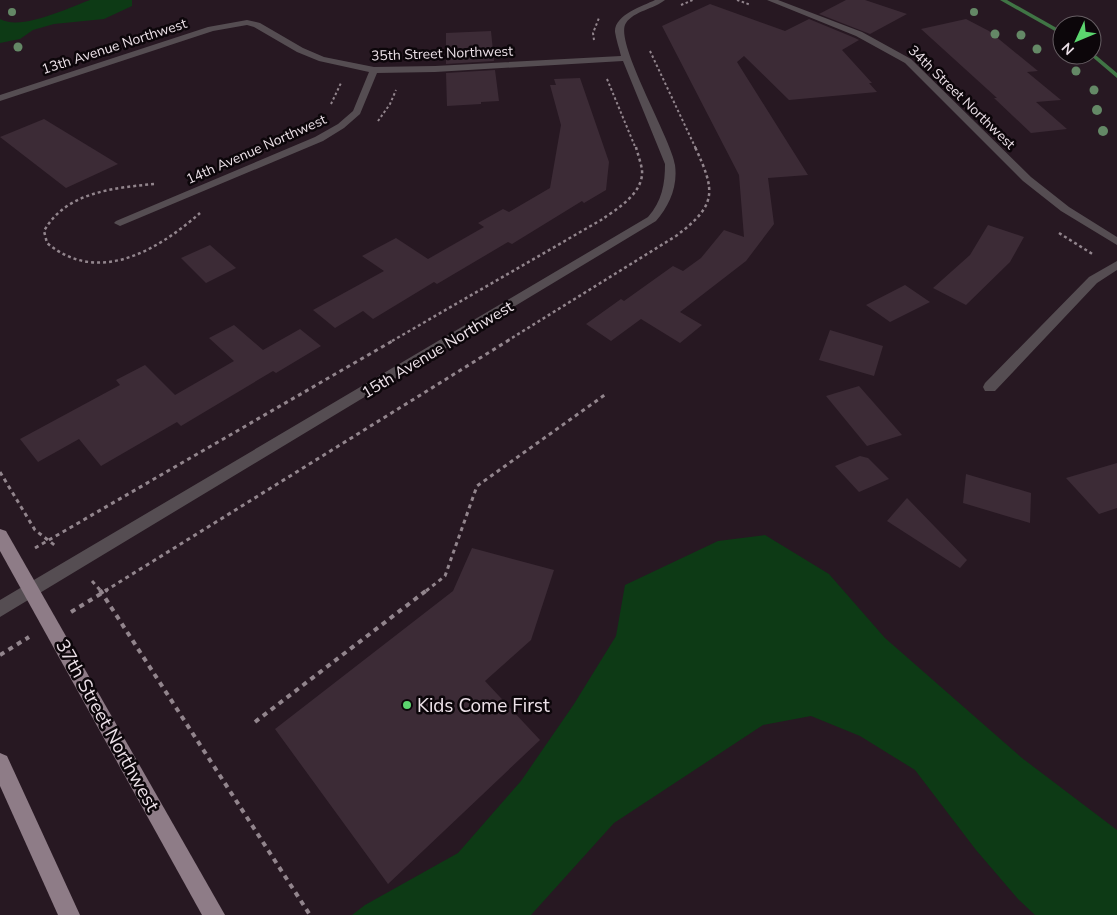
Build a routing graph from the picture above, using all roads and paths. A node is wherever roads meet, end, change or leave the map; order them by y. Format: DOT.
graph roads {
  1 [pos="661,0"];
  2 [pos="737,0"];
  3 [pos="771,0"];
  4 [pos="754,7"];
  5 [pos="238,22"];
  6 [pos="626,58"];
  7 [pos="374,70"];
  8 [pos="603,72"];
  9 [pos="0,98"];
  10 [pos="120,223"];
  11 [pos="1057,231"];
  12 [pos="1117,242"];
  13 [pos="1115,266"];
  14 [pos="990,387"];
  15 [pos="606,394"];
  16 [pos="0,472"];
  17 [pos="0,536"];
  18 [pos="32,591"];
  19 [pos="102,592"];
  20 [pos="0,609"];
  21 [pos="255,722"];
  22 [pos="0,762"];
  23 [pos="69,915"];
  24 [pos="214,915"];
  25 [pos="310,915"];
  1 -- 6 [label="street, 15th Avenue Northwest"];
  2 -- 4 [label="path"];
  3 -- 12 [label="street, 34th Street Northwest"];
  5 -- 7 [label="street, 35th Street Northwest"];
  5 -- 9 [label="street, 13th Avenue Northwest"];
  6 -- 7 [label="street, 35th Street Northwest"];
  6 -- 18 [label="street, 15th Avenue Northwest"];
  7 -- 10 [label="street, 14th Avenue Northwest"];
  8 -- 16 [label="path"];
  11 -- 13 [label="path"];
  13 -- 14 [label="street"];
  15 -- 21 [label="path"];
  17 -- 18 [label="main road, 37th Street Northwest"];
  18 -- 20 [label="street, 15th Avenue Northwest"];
  18 -- 24 [label="main road, 37th Street Northwest"];
  19 -- 25 [label="path"];
  22 -- 23 [label="main road"];
}
